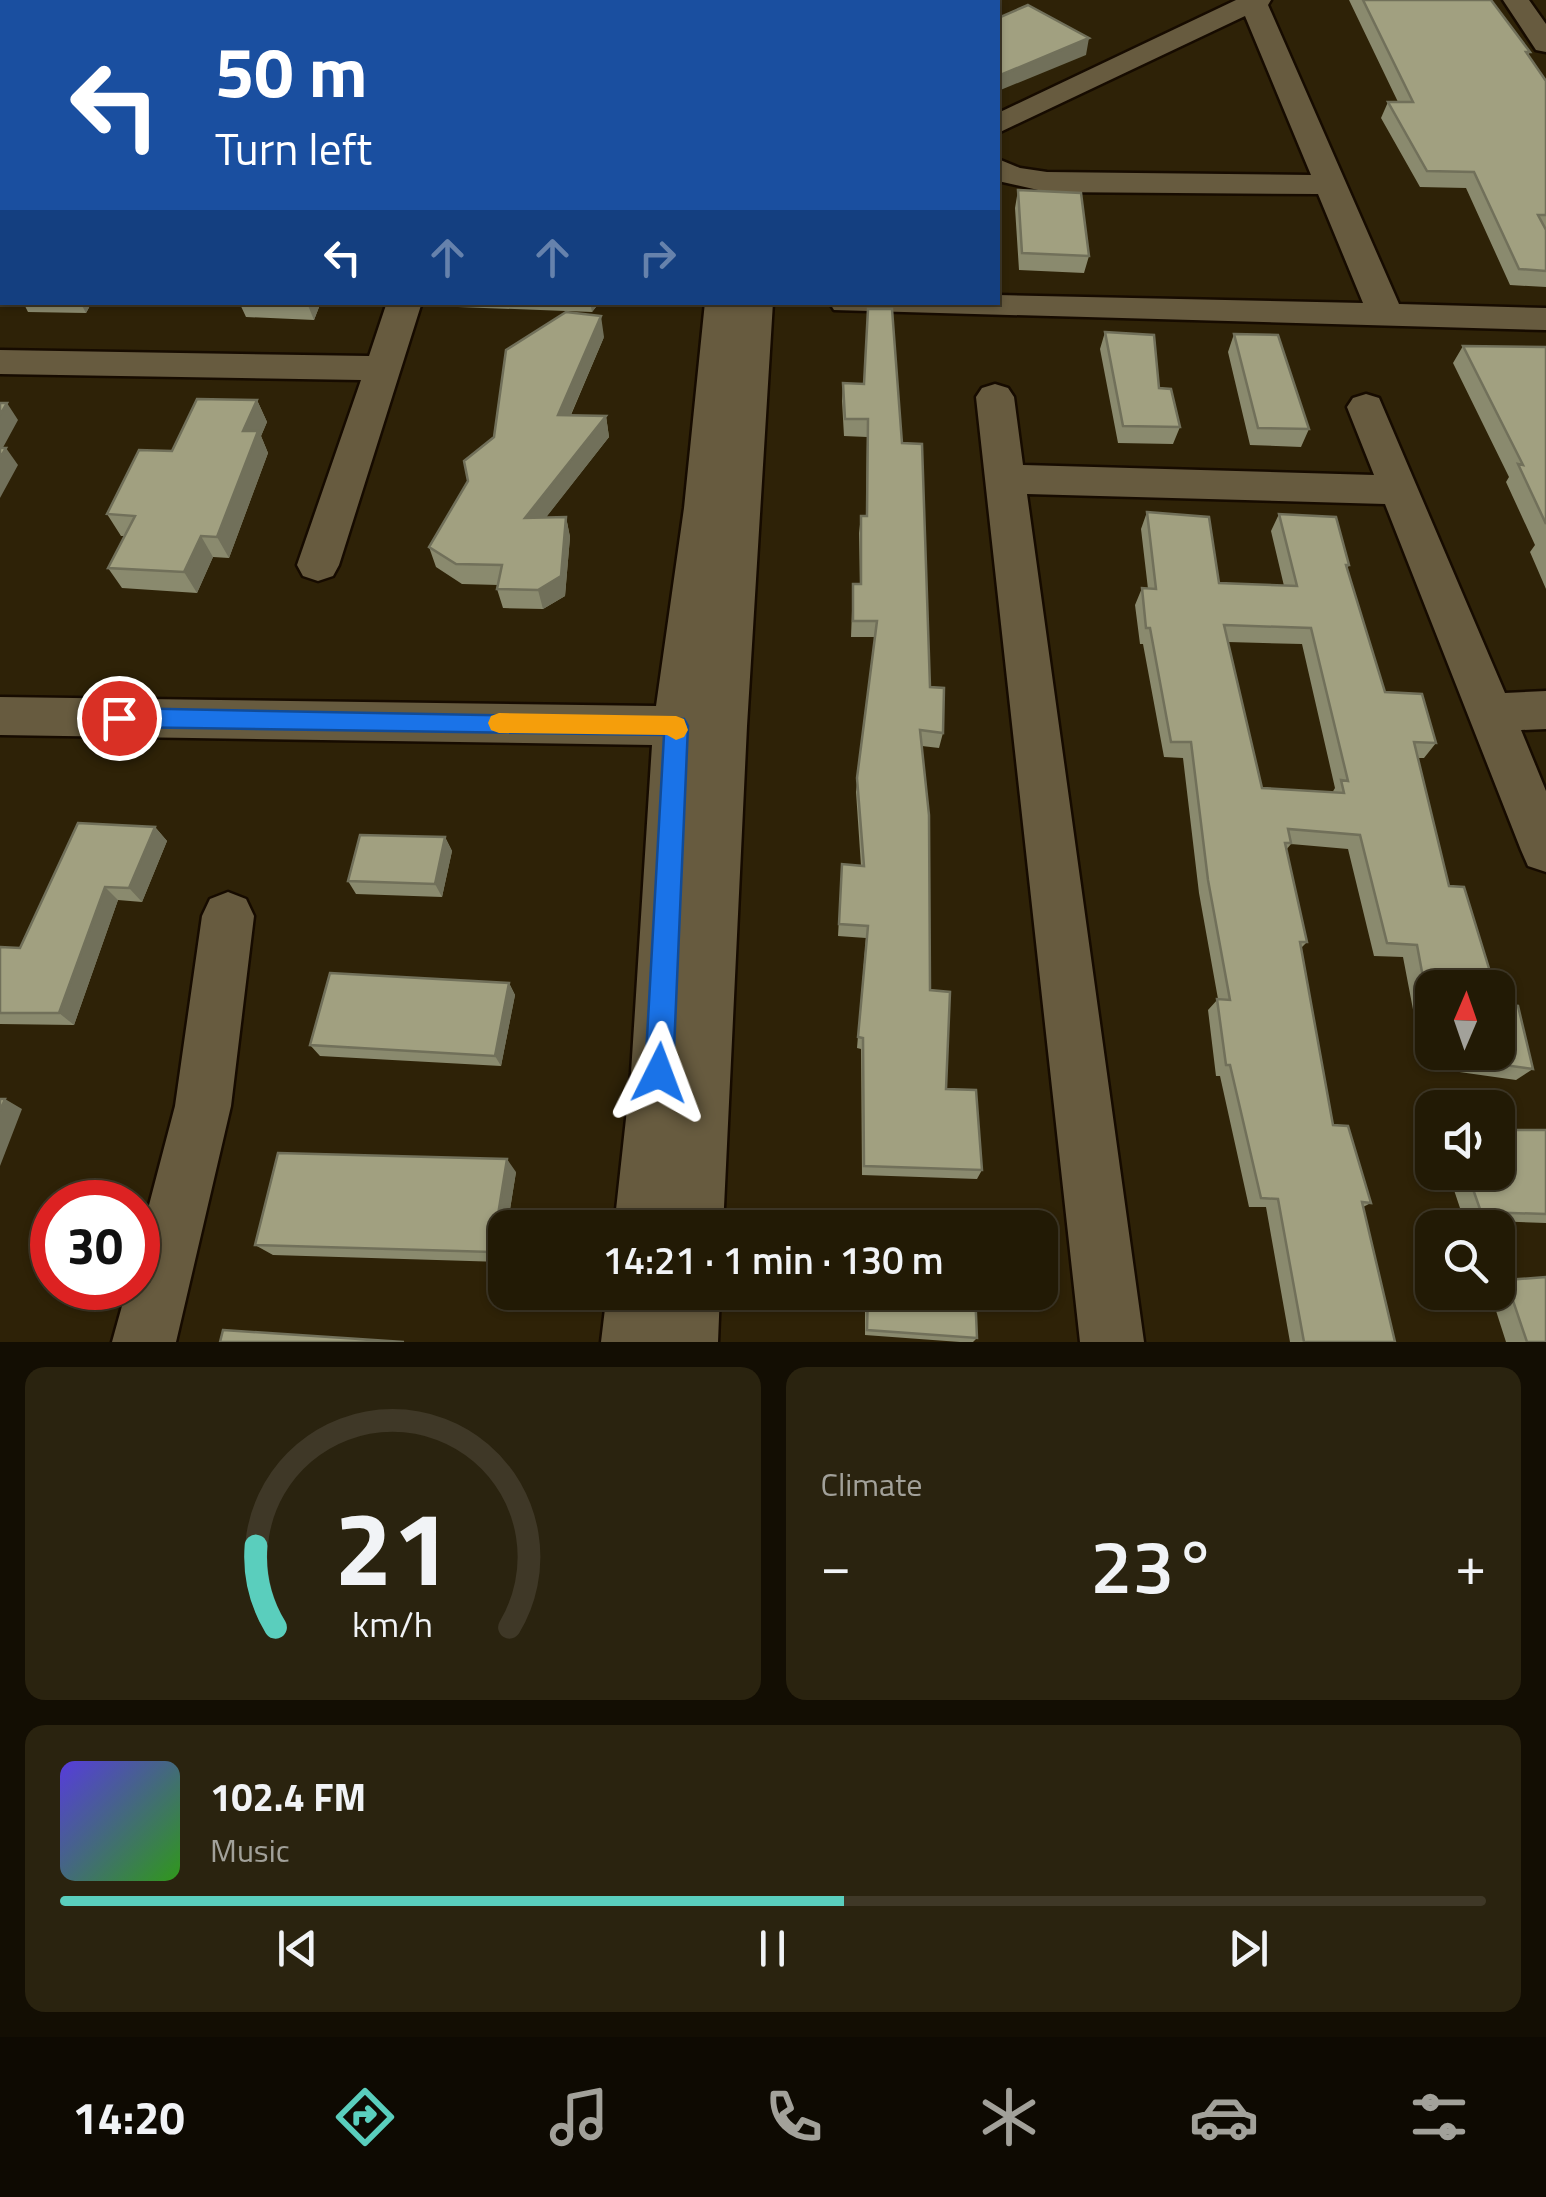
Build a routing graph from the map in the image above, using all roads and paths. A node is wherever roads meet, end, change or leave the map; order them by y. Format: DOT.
graph roads {
  1 [pos="1516,0"];
  2 [pos="1256,1"];
  3 [pos="1546,44"];
  4 [pos="1000,123"];
  5 [pos="1000,169"];
  6 [pos="1334,185"];
  7 [pos="404,305"];
  8 [pos="722,305"];
  9 [pos="756,305"];
  10 [pos="962,305"];
  11 [pos="1386,316"];
  12 [pos="1546,320"];
  13 [pos="0,362"];
  14 [pos="384,368"];
  15 [pos="995,397"];
  16 [pos="1366,407"];
  17 [pos="1004,479"];
  18 [pos="1397,490"];
  19 [pos="318,565"];
  20 [pos="1546,710"];
  21 [pos="1490,714"];
  22 [pos="0,716"];
  23 [pos="700,726"];
  24 [pos="1546,850"];
  25 [pos="228,916"];
  26 [pos="646,1210"];
  27 [pos="692,1210"];
  28 [pos="636,1310"];
  29 [pos="688,1310"];
  30 [pos="144,1342"];
  31 [pos="633,1342"];
  32 [pos="686,1342"];
  33 [pos="1112,1342"];
  1 -- 3 [label="street"];
  2 -- 4 [label="street"];
  2 -- 6 [label="street"];
  5 -- 6 [label="street"];
  6 -- 11 [label="street"];
  7 -- 14 [label="street"];
  8 -- 23 [label="street"];
  9 -- 23 [label="street"];
  10 -- 11 [label="street"];
  11 -- 12 [label="street"];
  13 -- 14 [label="street"];
  14 -- 19 [label="street"];
  15 -- 17 [label="street"];
  16 -- 18 [label="street"];
  17 -- 18 [label="street"];
  17 -- 33 [label="street"];
  18 -- 21 [label="street"];
  20 -- 21 [label="street"];
  21 -- 24 [label="street"];
  22 -- 23 [label="street"];
  23 -- 26 [label="street"];
  23 -- 27 [label="street"];
  25 -- 30 [label="street"];
  28 -- 31 [label="street"];
  29 -- 32 [label="street"];
}
